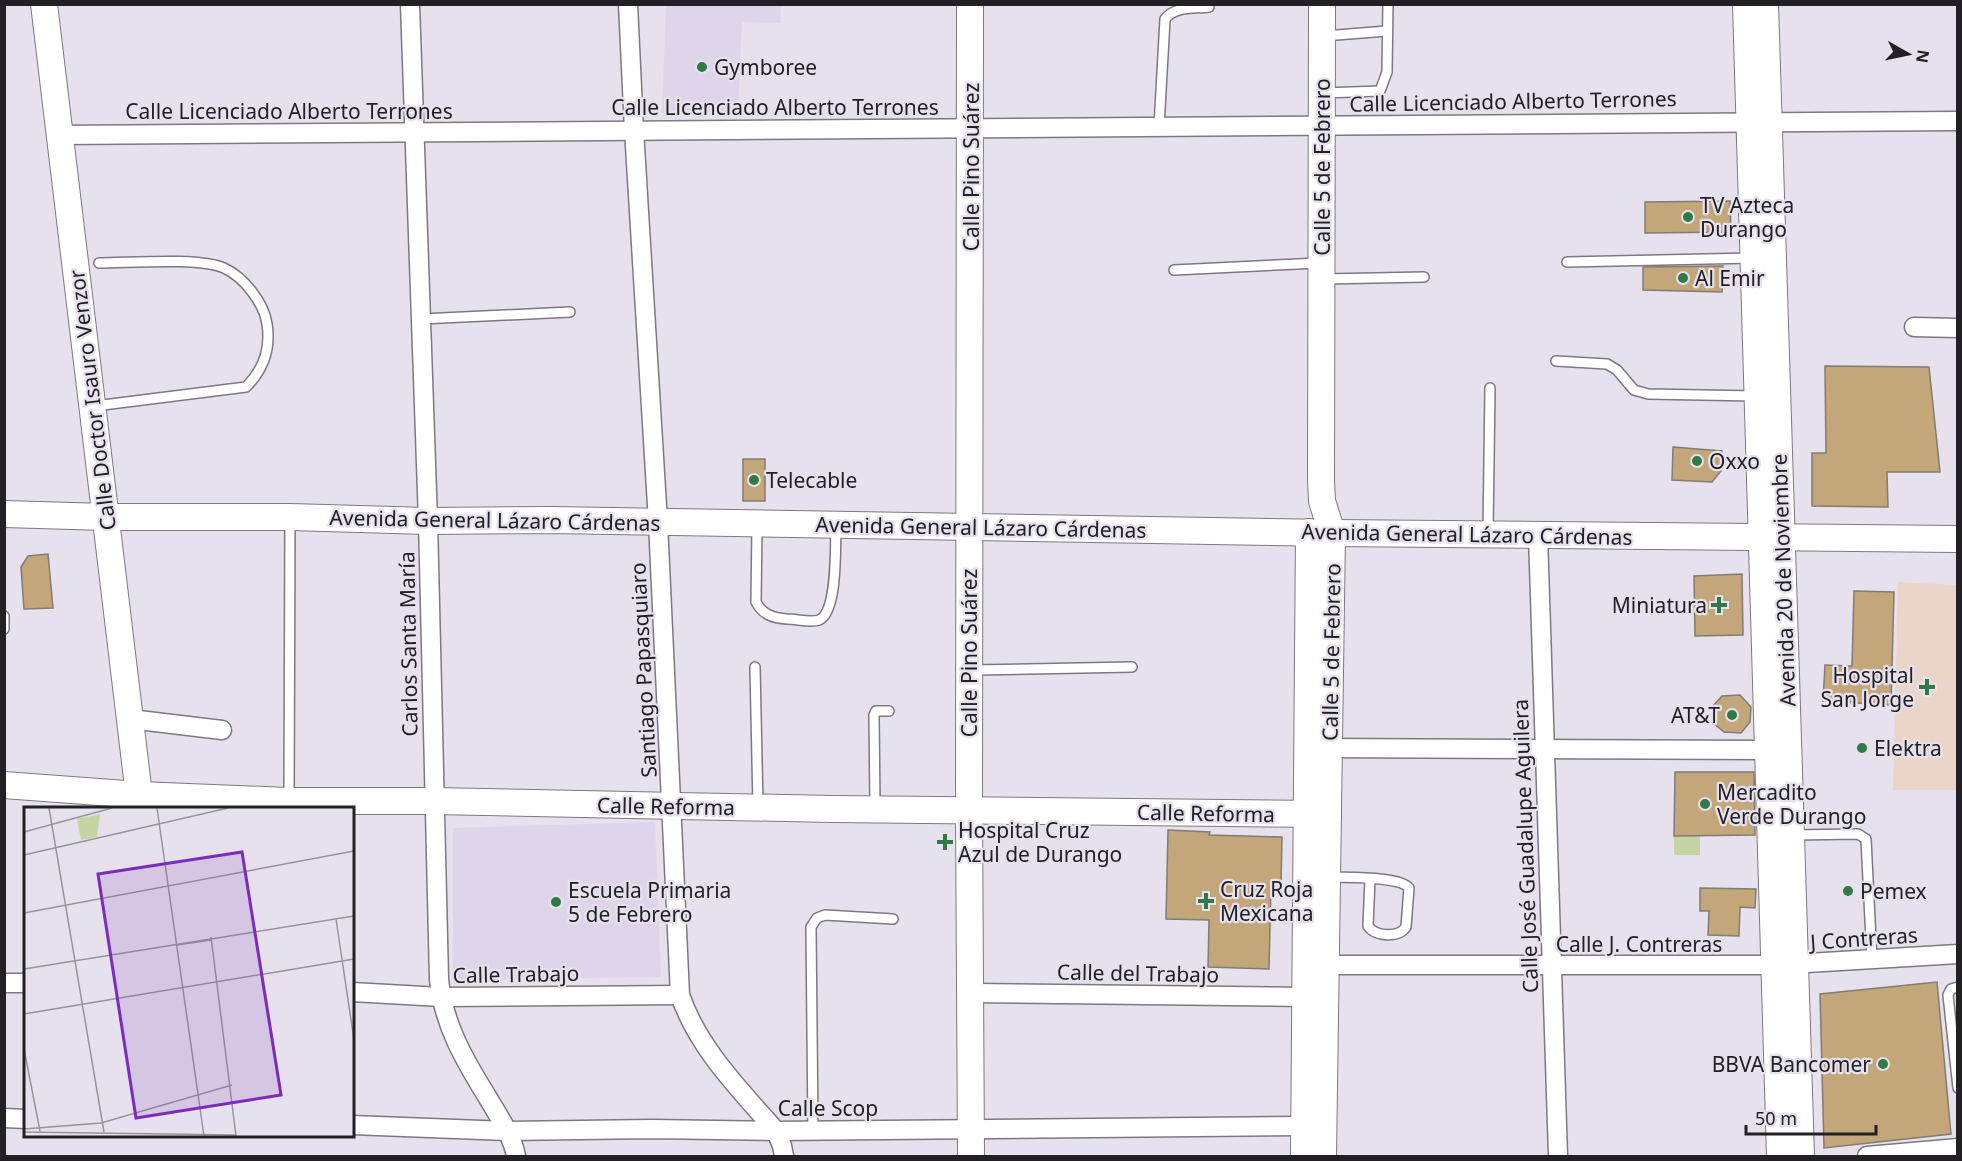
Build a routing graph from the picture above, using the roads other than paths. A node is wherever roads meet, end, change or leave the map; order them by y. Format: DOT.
graph roads {
  1 [pos="44,4"];
  2 [pos="410,4"];
  3 [pos="628,4"];
  4 [pos="970,4"];
  5 [pos="1322,4"];
  6 [pos="1388,4"];
  7 [pos="1746,4"];
  8 [pos="1765,4"];
  9 [pos="1209,8"];
  10 [pos="1388,31"];
  11 [pos="1322,37"];
  12 [pos="1322,93"];
  13 [pos="1958,121"];
  14 [pos="1758,122"];
  15 [pos="1322,126"];
  16 [pos="1160,127"];
  17 [pos="971,128"];
  18 [pos="634,130"];
  19 [pos="414,132"];
  20 [pos="60,135"];
  21 [pos="1753,258"];
  22 [pos="1566,262"];
  23 [pos="99,263"];
  24 [pos="1174,270"];
  25 [pos="1322,271"];
  26 [pos="1424,277"];
  27 [pos="570,312"];
  28 [pos="421,319"];
  29 [pos="1914,327"];
  30 [pos="1958,328"];
  31 [pos="1556,361"];
  32 [pos="1490,388"];
  33 [pos="1757,396"];
  34 [pos="93,406"];
  35 [pos="4,514"];
  36 [pos="106,517"];
  37 [pos="290,517"];
  38 [pos="428,521"];
  39 [pos="658,522"];
  40 [pos="757,523"];
  41 [pos="836,525"];
  42 [pos="970,526"];
  43 [pos="1321,532"];
  44 [pos="1488,534"];
  45 [pos="1538,535"];
  46 [pos="1772,538"];
  47 [pos="1958,539"];
  48 [pos="4,616"];
  49 [pos="4,629"];
  50 [pos="755,667"];
  51 [pos="1132,667"];
  52 [pos="969,670"];
  53 [pos="889,711"];
  54 [pos="130,719"];
  55 [pos="222,730"];
  56 [pos="1318,748"];
  57 [pos="1545,749"];
  58 [pos="1768,750"];
  59 [pos="4,785"];
  60 [pos="139,795"];
  61 [pos="289,801"];
  62 [pos="434,801"];
  63 [pos="672,807"];
  64 [pos="758,808"];
  65 [pos="875,810"];
  66 [pos="969,811"];
  67 [pos="1317,814"];
  68 [pos="1790,835"];
  69 [pos="1316,876"];
  70 [pos="1371,879"];
  71 [pos="893,919"];
  72 [pos="1958,954"];
  73 [pos="1872,960"];
  74 [pos="1325,965"];
  75 [pos="1784,965"];
  76 [pos="1552,966"];
  77 [pos="5,983"];
  78 [pos="24,983"];
  79 [pos="1958,987"];
  80 [pos="4,989"];
  81 [pos="354,992"];
  82 [pos="970,993"];
  83 [pos="681,995"];
  84 [pos="1305,997"];
  85 [pos="441,998"];
  86 [pos="1958,1088"];
  87 [pos="4,1118"];
  88 [pos="24,1119"];
  89 [pos="354,1125"];
  90 [pos="1304,1126"];
  91 [pos="971,1130"];
  92 [pos="507,1131"];
  93 [pos="776,1131"];
  94 [pos="813,1131"];
  95 [pos="1958,1148"];
  96 [pos="516,1156"];
  97 [pos="784,1156"];
  98 [pos="971,1156"];
  99 [pos="1304,1156"];
  100 [pos="1323,1156"];
  101 [pos="1558,1156"];
  102 [pos="1780,1156"];
  103 [pos="1801,1156"];
  104 [pos="1868,1156"];
  1 -- 20 [label="street, Calle Doctor Isauro Venzor"];
  2 -- 19 [label="street, Carlos Santa María"];
  3 -- 18 [label="street, Santiago Papasquiaro"];
  4 -- 17 [label="street, Calle Pino Suárez"];
  5 -- 11 [label="street, Calle 5 de Febrero"];
  6 -- 10 [label="lane"];
  7 -- 14 [label="street, Avenida 20 de Noviembre"];
  8 -- 14 [label="street, Avenida 20 de Noviembre"];
  9 -- 16 [label="lane"];
  10 -- 11 [label="lane"];
  10 -- 12 [label="lane"];
  11 -- 12 [label="street, Calle 5 de Febrero"];
  12 -- 15 [label="street, Calle 5 de Febrero"];
  13 -- 14 [label="street, Calle Licenciado Alberto Terrones"];
  14 -- 15 [label="street, Calle Licenciado Alberto Terrones"];
  14 -- 21 [label="street, Avenida 20 de Noviembre"];
  14 -- 46 [label="street, Avenida 20 de Noviembre"];
  15 -- 16 [label="street, Calle Licenciado Alberto Terrones"];
  15 -- 25 [label="street, Calle 5 de Febrero"];
  16 -- 17 [label="street, Calle Licenciado Alberto Terrones"];
  17 -- 18 [label="street, Calle Licenciado Alberto Terrones"];
  17 -- 42 [label="street, Calle Pino Suárez"];
  18 -- 19 [label="street, Calle Licenciado Alberto Terrones"];
  18 -- 39 [label="street, Santiago Papasquiaro"];
  19 -- 20 [label="street, Calle Licenciado Alberto Terrones"];
  19 -- 28 [label="street, Carlos Santa María"];
  20 -- 34 [label="street, Calle Doctor Isauro Venzor"];
  21 -- 22 [label="lane"];
  21 -- 33 [label="street, Avenida 20 de Noviembre"];
  23 -- 34 [label="lane"];
  24 -- 25 [label="lane"];
  25 -- 26 [label="lane"];
  25 -- 43 [label="street, Calle 5 de Febrero"];
  27 -- 28 [label="lane"];
  28 -- 38 [label="street, Carlos Santa María"];
  29 -- 30 [label="street"];
  31 -- 33 [label="lane"];
  32 -- 44 [label="lane"];
  33 -- 46 [label="street, Avenida 20 de Noviembre"];
  34 -- 36 [label="street, Calle Doctor Isauro Venzor"];
  35 -- 36 [label="street, Avenida General Lázaro Cárdenas"];
  36 -- 37 [label="street, Avenida General Lázaro Cárdenas"];
  36 -- 54 [label="street, Calle Doctor Isauro Venzor"];
  37 -- 38 [label="street, Avenida General Lázaro Cárdenas"];
  37 -- 61 [label="lane"];
  38 -- 39 [label="street, Avenida General Lázaro Cárdenas"];
  38 -- 62 [label="street, Carlos Santa María"];
  39 -- 40 [label="street, Avenida General Lázaro Cárdenas"];
  39 -- 63 [label="street, Santiago Papasquiaro"];
  40 -- 41 [label="street, Avenida General Lázaro Cárdenas"];
  40 -- 41 [label="lane"];
  41 -- 42 [label="street, Avenida General Lázaro Cárdenas"];
  42 -- 43 [label="street, Avenida General Lázaro Cárdenas"];
  42 -- 52 [label="street, Calle Pino Suárez"];
  43 -- 44 [label="street, Avenida General Lázaro Cárdenas"];
  43 -- 56 [label="street, Calle 5 de Febrero"];
  44 -- 45 [label="street, Avenida General Lázaro Cárdenas"];
  45 -- 46 [label="street, Avenida General Lázaro Cárdenas"];
  45 -- 57 [label="street, Calle José Guadalupe Aguilera"];
  46 -- 47 [label="street, Avenida General Lázaro Cárdenas"];
  46 -- 58 [label="street, Avenida 20 de Noviembre"];
  46 -- 68 [label="street, Avenida 20 de Noviembre"];
  48 -- 49 [label="lane"];
  50 -- 64 [label="lane"];
  51 -- 52 [label="lane"];
  52 -- 66 [label="street, Calle Pino Suárez"];
  53 -- 65 [label="lane"];
  54 -- 55 [label="street"];
  54 -- 60 [label="street, Calle Doctor Isauro Venzor"];
  56 -- 57 [label="street"];
  56 -- 67 [label="street, Calle 5 de Febrero"];
  57 -- 58 [label="street"];
  57 -- 76 [label="street, Calle José Guadalupe Aguilera"];
  58 -- 75 [label="street, Avenida 20 de Noviembre"];
  59 -- 60 [label="street, Calle Reforma"];
  60 -- 61 [label="street, Calle Reforma"];
  61 -- 62 [label="street, Calle Reforma"];
  62 -- 63 [label="street, Calle Reforma"];
  62 -- 85 [label="street, Carlos Santa María"];
  63 -- 64 [label="street, Calle Reforma"];
  63 -- 83 [label="street, Santiago Papasquiaro"];
  64 -- 65 [label="street, Calle Reforma"];
  65 -- 66 [label="street, Calle Reforma"];
  66 -- 67 [label="street, Calle Reforma"];
  66 -- 82 [label="street, Calle Pino Suárez"];
  67 -- 69 [label="street, Calle 5 de Febrero"];
  68 -- 73 [label="lane"];
  68 -- 75 [label="street, Avenida 20 de Noviembre"];
  69 -- 70 [label="lane"];
  69 -- 74 [label="street, Calle 5 de Febrero"];
  69 -- 84 [label="street, Calle 5 de Febrero"];
  70 -- 70 [label="lane"];
  71 -- 94 [label="lane"];
  72 -- 73 [label="street, J Contreras"];
  73 -- 75 [label="street, J Contreras"];
  74 -- 76 [label="street, Calle J. Contreras"];
  74 -- 100 [label="street, Calle 5 de Febrero"];
  75 -- 76 [label="street, Calle J. Contreras"];
  75 -- 102 [label="street, Avenida 20 de Noviembre"];
  75 -- 103 [label="street, Avenida 20 de Noviembre"];
  76 -- 101 [label="street, Calle José Guadalupe Aguilera"];
  77 -- 78 [label="street"];
  77 -- 80 [label="street"];
  79 -- 86 [label="lane"];
  81 -- 85 [label="street, Calle Trabajo"];
  82 -- 84 [label="street, Calle del Trabajo"];
  82 -- 91 [label="street, Calle Pino Suárez"];
  83 -- 85 [label="street, Calle Trabajo"];
  83 -- 93 [label="street, Santiago Papasquiaro"];
  84 -- 90 [label="street, Calle 5 de Febrero"];
  85 -- 92 [label="street, Carlos Santa María"];
  87 -- 88 [label="street"];
  89 -- 92 [label="street, Calle Scop"];
  90 -- 91 [label="street, Calle Scop"];
  90 -- 99 [label="street, Calle 5 de Febrero"];
  91 -- 94 [label="street, Calle Scop"];
  91 -- 98 [label="street, Calle Pino Suárez"];
  92 -- 93 [label="street, Calle Scop"];
  92 -- 96 [label="street, Carlos Santa María"];
  93 -- 94 [label="street, Calle Scop"];
  93 -- 97 [label="street, Santiago Papasquiaro"];
  95 -- 104 [label="street"];
}
